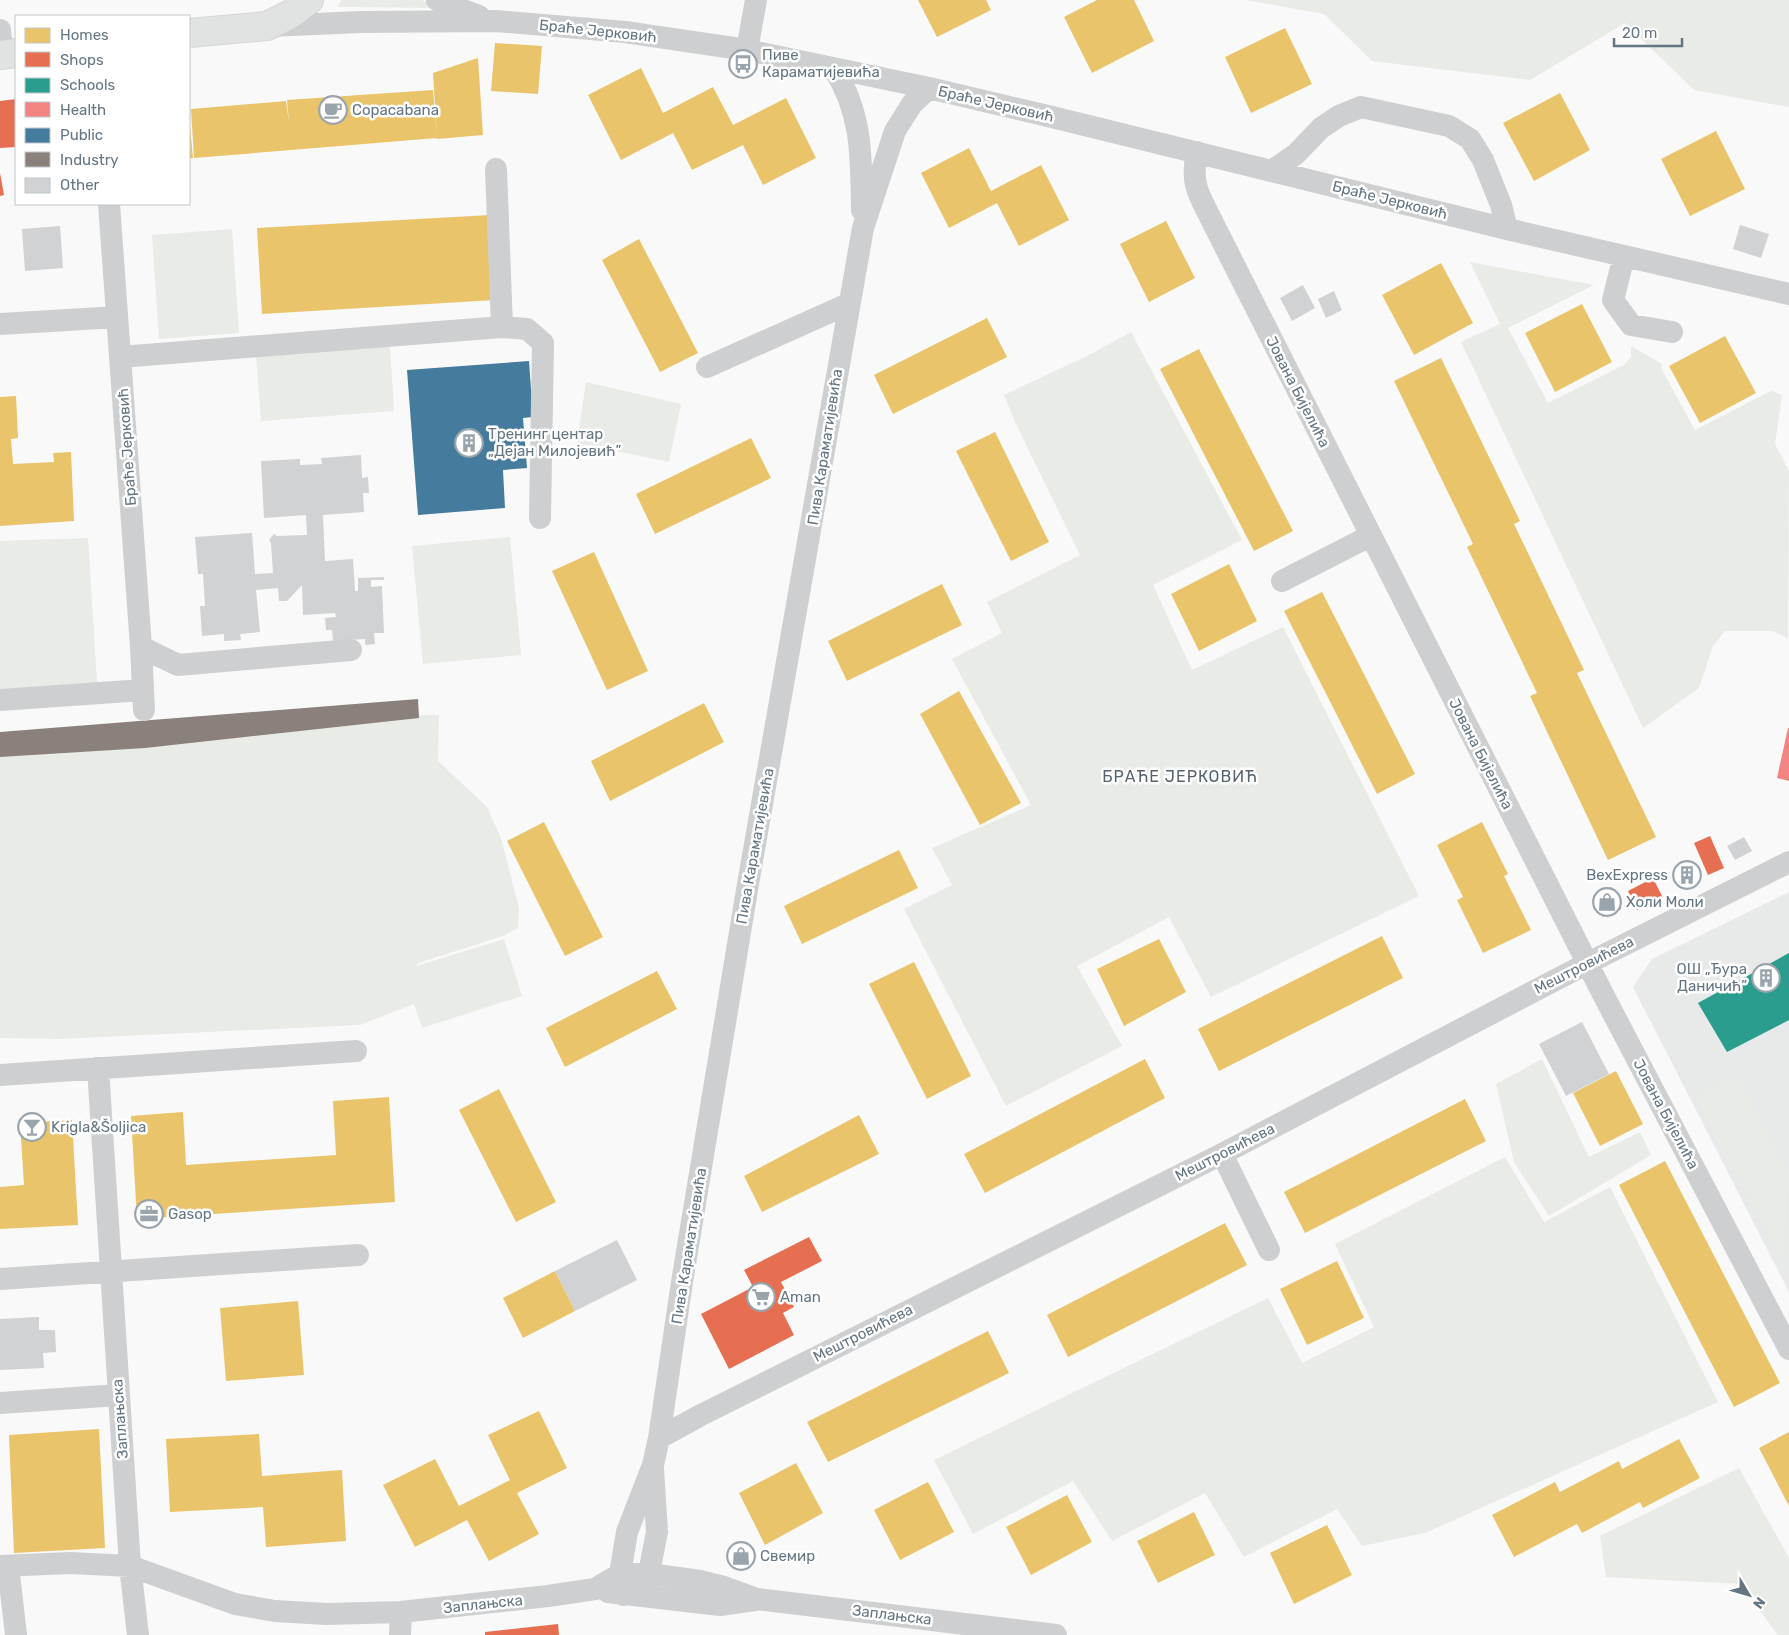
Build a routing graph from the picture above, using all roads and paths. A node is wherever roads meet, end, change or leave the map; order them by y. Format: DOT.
graph roads {
  1 [pos="309,0"];
  2 [pos="437,0"];
  3 [pos="756,0"];
  4 [pos="496,21"];
  5 [pos="266,26"];
  6 [pos="190,33"];
  7 [pos="747,50"];
  8 [pos="834,69"];
  9 [pos="929,88"];
  10 [pos="1197,152"];
  11 [pos="496,169"];
  12 [pos="1273,170"];
  13 [pos="110,205"];
  14 [pos="863,228"];
  15 [pos="1507,229"];
  16 [pos="1624,256"];
  17 [pos="1789,294"];
  18 [pos="848,304"];
  19 [pos="117,317"];
  20 [pos="0,324"];
  21 [pos="502,327"];
  22 [pos="1672,332"];
  23 [pos="120,357"];
  24 [pos="707,367"];
  25 [pos="540,518"];
  26 [pos="1370,536"];
  27 [pos="1282,581"];
  28 [pos="141,647"];
  29 [pos="351,650"];
  30 [pos="0,700"];
  31 [pos="1789,862"];
  32 [pos="1588,963"];
  33 [pos="356,1051"];
  34 [pos="98,1068"];
  35 [pos="0,1074"];
  36 [pos="1222,1154"];
  37 [pos="1269,1250"];
  38 [pos="358,1255"];
  39 [pos="111,1271"];
  40 [pos="0,1279"];
  41 [pos="1789,1349"];
  42 [pos="119,1395"];
  43 [pos="0,1403"];
  44 [pos="659,1438"];
  45 [pos="653,1465"];
  46 [pos="4,1566"];
  47 [pos="130,1566"];
  48 [pos="650,1574"];
  49 [pos="629,1589"];
  50 [pos="757,1599"];
  51 [pos="401,1612"];
  52 [pos="16,1635"];
  53 [pos="138,1635"];
  54 [pos="400,1635"];
  55 [pos="1056,1635"];
  1 -- 5 [label="main road"];
  2 -- 4 [label="street"];
  3 -- 7 [label="street"];
  4 -- 5 [label="street, Браће Јерковић"];
  4 -- 7 [label="street, Браће Јерковић"];
  5 -- 6 [label="main road, Браће Јерковић"];
  7 -- 8 [label="street, Браће Јерковић"];
  8 -- 9 [label="street, Браће Јерковић"];
  8 -- 14 [label="street, Пива Караматијевића"];
  9 -- 10 [label="street, Браће Јерковић"];
  9 -- 14 [label="street, Пива Караматијевића"];
  10 -- 12 [label="street, Браће Јерковић"];
  10 -- 26 [label="street, Јована Бијелића"];
  11 -- 21 [label="street"];
  12 -- 15 [label="street, Браће Јерковић"];
  12 -- 15 [label="street"];
  13 -- 19 [label="street, Браће Јерковић"];
  14 -- 18 [label="street, Пива Караматијевића"];
  15 -- 16 [label="street, Браће Јерковић"];
  16 -- 17 [label="street, Браће Јерковић"];
  16 -- 22 [label="street"];
  18 -- 24 [label="street"];
  18 -- 44 [label="street, Пива Караматијевића"];
  19 -- 20 [label="street"];
  19 -- 23 [label="street, Браће Јерковић"];
  21 -- 23 [label="street"];
  21 -- 25 [label="street"];
  23 -- 28 [label="street, Браће Јерковић"];
  26 -- 27 [label="street"];
  26 -- 32 [label="street, Јована Бијелића"];
  28 -- 29 [label="street"];
  28 -- 30 [label="street, Браће Јерковић"];
  31 -- 32 [label="street, Мештровићева"];
  32 -- 36 [label="street, Мештровићева"];
  32 -- 41 [label="street, Јована Бијелића"];
  33 -- 34 [label="street"];
  34 -- 35 [label="street"];
  34 -- 39 [label="street, Заплањска"];
  36 -- 37 [label="street"];
  36 -- 44 [label="street, Мештровићева"];
  38 -- 39 [label="street"];
  39 -- 40 [label="street"];
  39 -- 42 [label="street, Заплањска"];
  42 -- 43 [label="street"];
  42 -- 47 [label="street, Заплањска"];
  44 -- 45 [label="street, Пива Караматијевића"];
  45 -- 48 [label="street, Пива Караматијевића"];
  45 -- 49 [label="street, Пива Караматијевића"];
  46 -- 47 [label="street, Заплањска"];
  46 -- 52 [label="street"];
  47 -- 51 [label="street, Заплањска"];
  47 -- 53 [label="street"];
  48 -- 49 [label="street, Пива Караматијевића"];
  48 -- 50 [label="street, Заплањска"];
  49 -- 50 [label="street, Заплањска"];
  49 -- 51 [label="street, Заплањска"];
  50 -- 55 [label="street, Заплањска"];
  51 -- 54 [label="street"];
}
